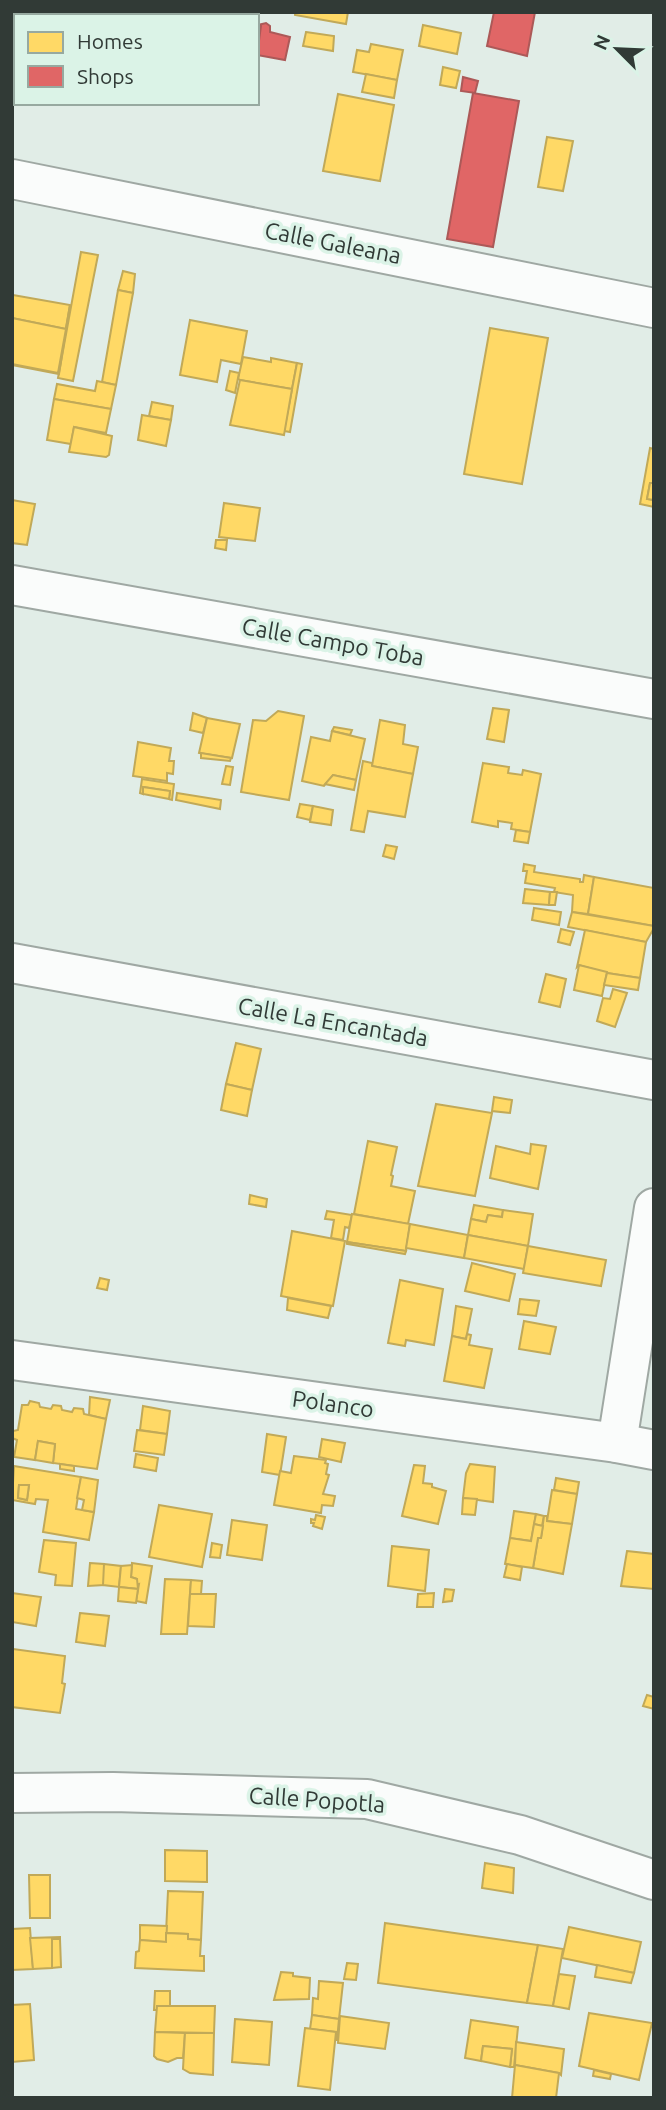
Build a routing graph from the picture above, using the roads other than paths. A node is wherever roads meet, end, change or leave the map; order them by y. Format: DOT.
graph roads {
  1 [pos="12,179"];
  2 [pos="654,307"];
  3 [pos="12,585"];
  4 [pos="654,699"];
  5 [pos="12,963"];
  6 [pos="654,1080"];
  7 [pos="654,1209"];
  8 [pos="12,1360"];
  9 [pos="617,1443"];
  10 [pos="654,1450"];
  11 [pos="12,1793"];
  12 [pos="654,1880"];
  1 -- 2 [label="street, Calle Galeana"];
  3 -- 4 [label="street, Calle Campo Toba"];
  5 -- 6 [label="street, Calle La Encantada"];
  7 -- 9 [label="street"];
  8 -- 9 [label="street, Polanco"];
  9 -- 10 [label="street, Polanco"];
  11 -- 12 [label="street, Calle Popotla"];
}
